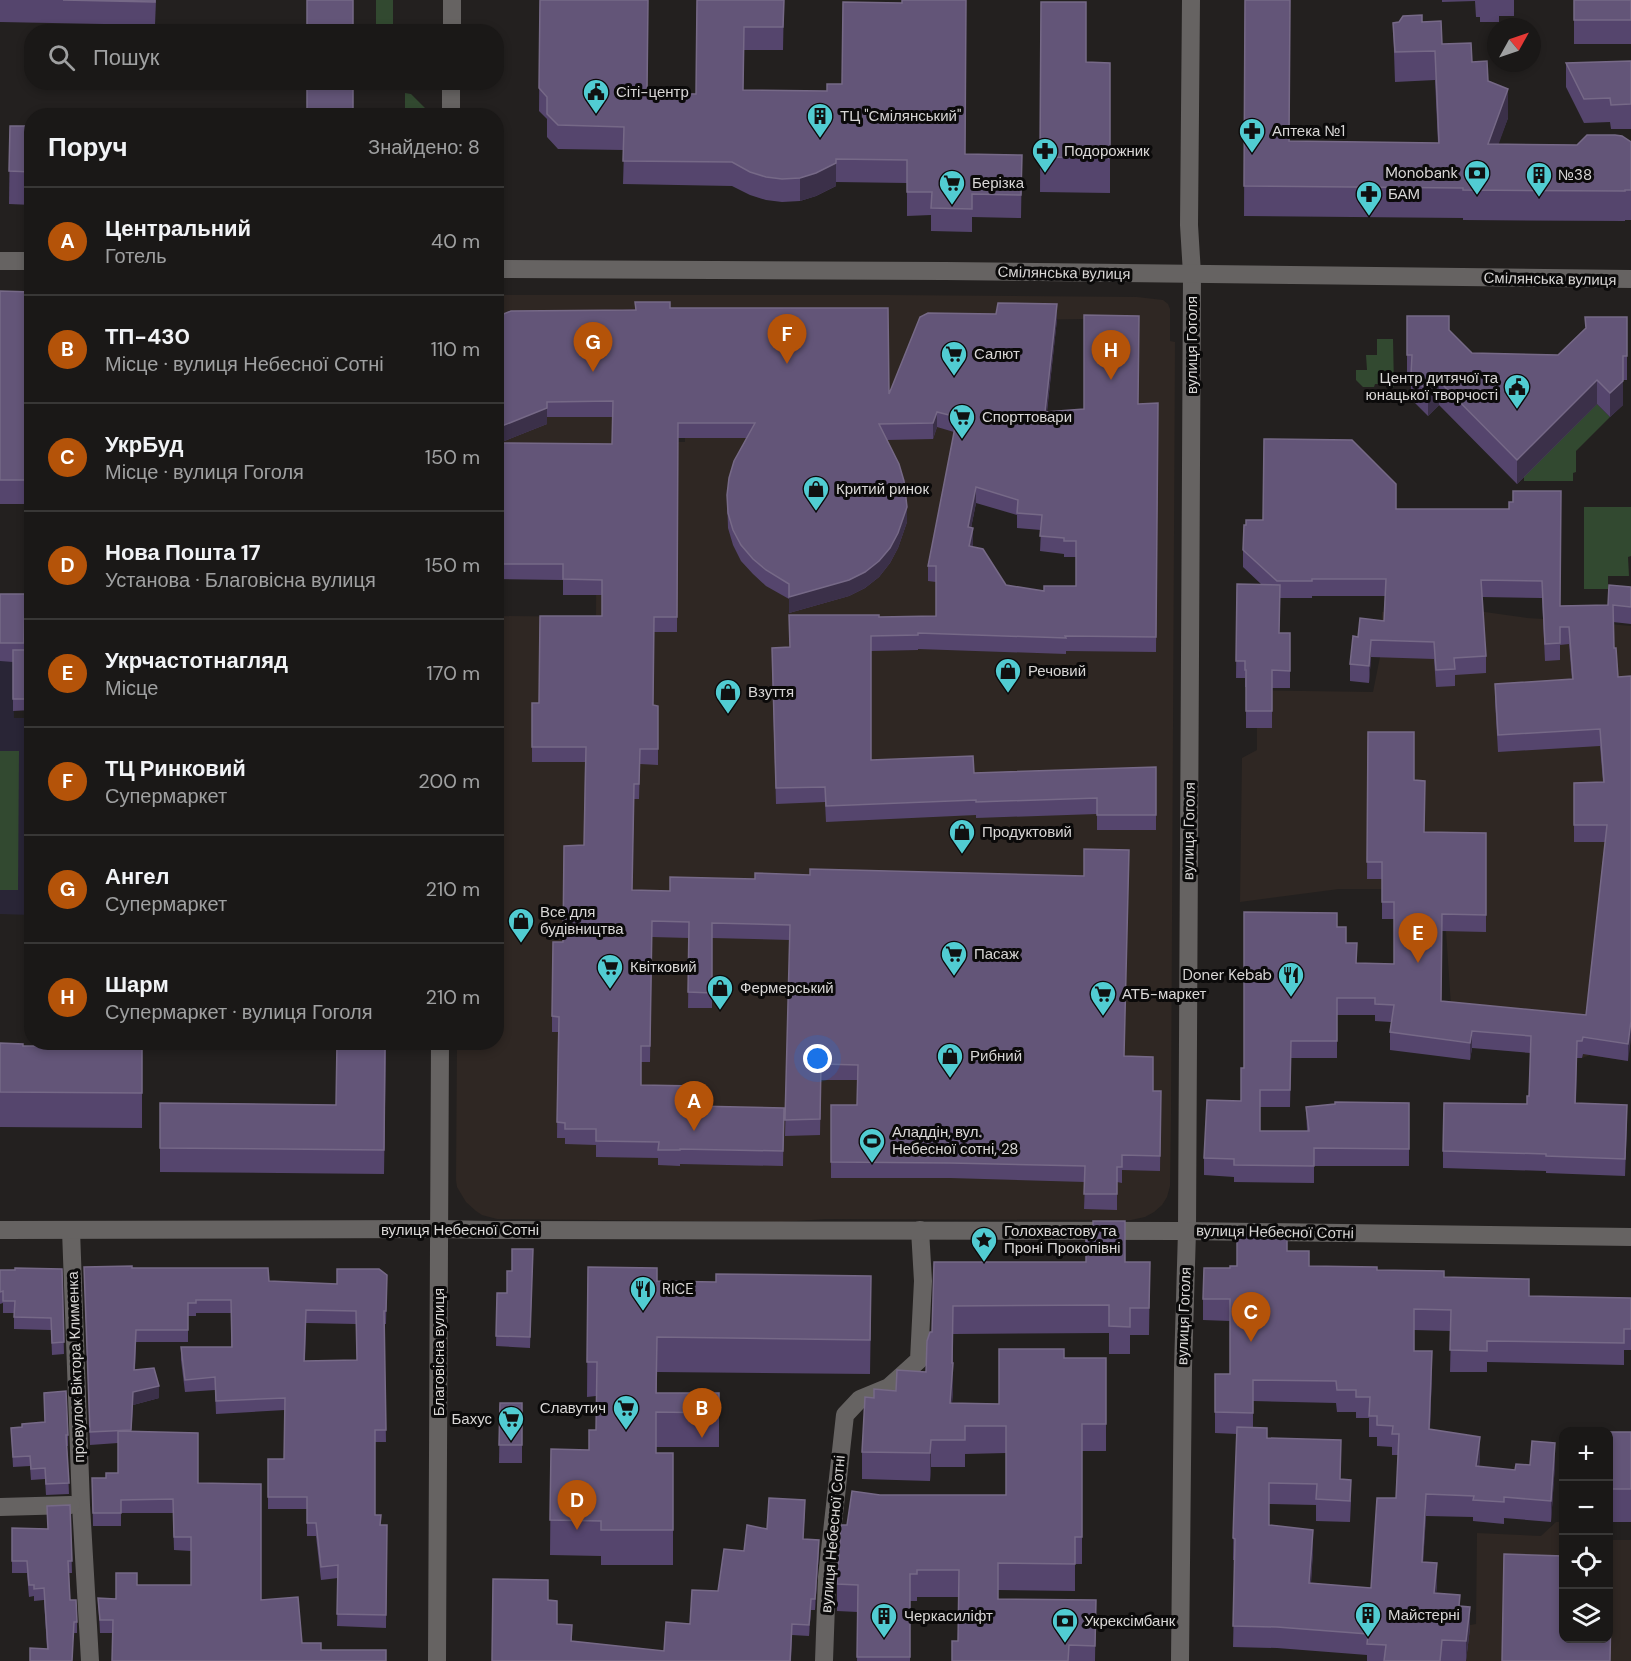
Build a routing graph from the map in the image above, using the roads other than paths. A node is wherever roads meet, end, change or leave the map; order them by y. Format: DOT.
graph roads {
  1 [pos="452,0"];
  2 [pos="1191,0"];
  3 [pos="452,24"];
  4 [pos="451,90"];
  5 [pos="451,108"];
  6 [pos="0,261"];
  7 [pos="24,261"];
  8 [pos="504,269"];
  9 [pos="1192,274"];
  10 [pos="1631,279"];
  11 [pos="440,1050"];
  12 [pos="439,1228"];
  13 [pos="0,1230"];
  14 [pos="71,1230"];
  15 [pos="920,1230"];
  16 [pos="1187,1231"];
  17 [pos="1631,1237"];
  18 [pos="81,1505"];
  19 [pos="0,1507"];
  20 [pos="90,1661"];
  21 [pos="436,1661"];
  22 [pos="825,1661"];
  23 [pos="1180,1661"];
  1 -- 3 [label="street"];
  2 -- 9 [label="street, вулиця Гоголя"];
  4 -- 5 [label="street"];
  6 -- 7 [label="street"];
  8 -- 9 [label="street, Смілянська вулиця"];
  9 -- 10 [label="street, Смілянська вулиця"];
  9 -- 16 [label="street, вулиця Гоголя"];
  11 -- 12 [label="street, Благовісна вулиця"];
  12 -- 14 [label="street, вулиця Небесної Сотні"];
  12 -- 15 [label="street, вулиця Небесної Сотні"];
  12 -- 21 [label="street, Благовісна вулиця"];
  13 -- 14 [label="street, вулиця Небесної Сотні"];
  14 -- 18 [label="street, провулок Віктора Клименка"];
  15 -- 16 [label="street, вулиця Небесної Сотні"];
  15 -- 22 [label="street, вулиця Небесної Сотні"];
  16 -- 17 [label="street, вулиця Небесної Сотні"];
  16 -- 23 [label="street, вулиця Гоголя"];
  18 -- 19 [label="street"];
  18 -- 20 [label="street, провулок Віктора Клименка"];
}
